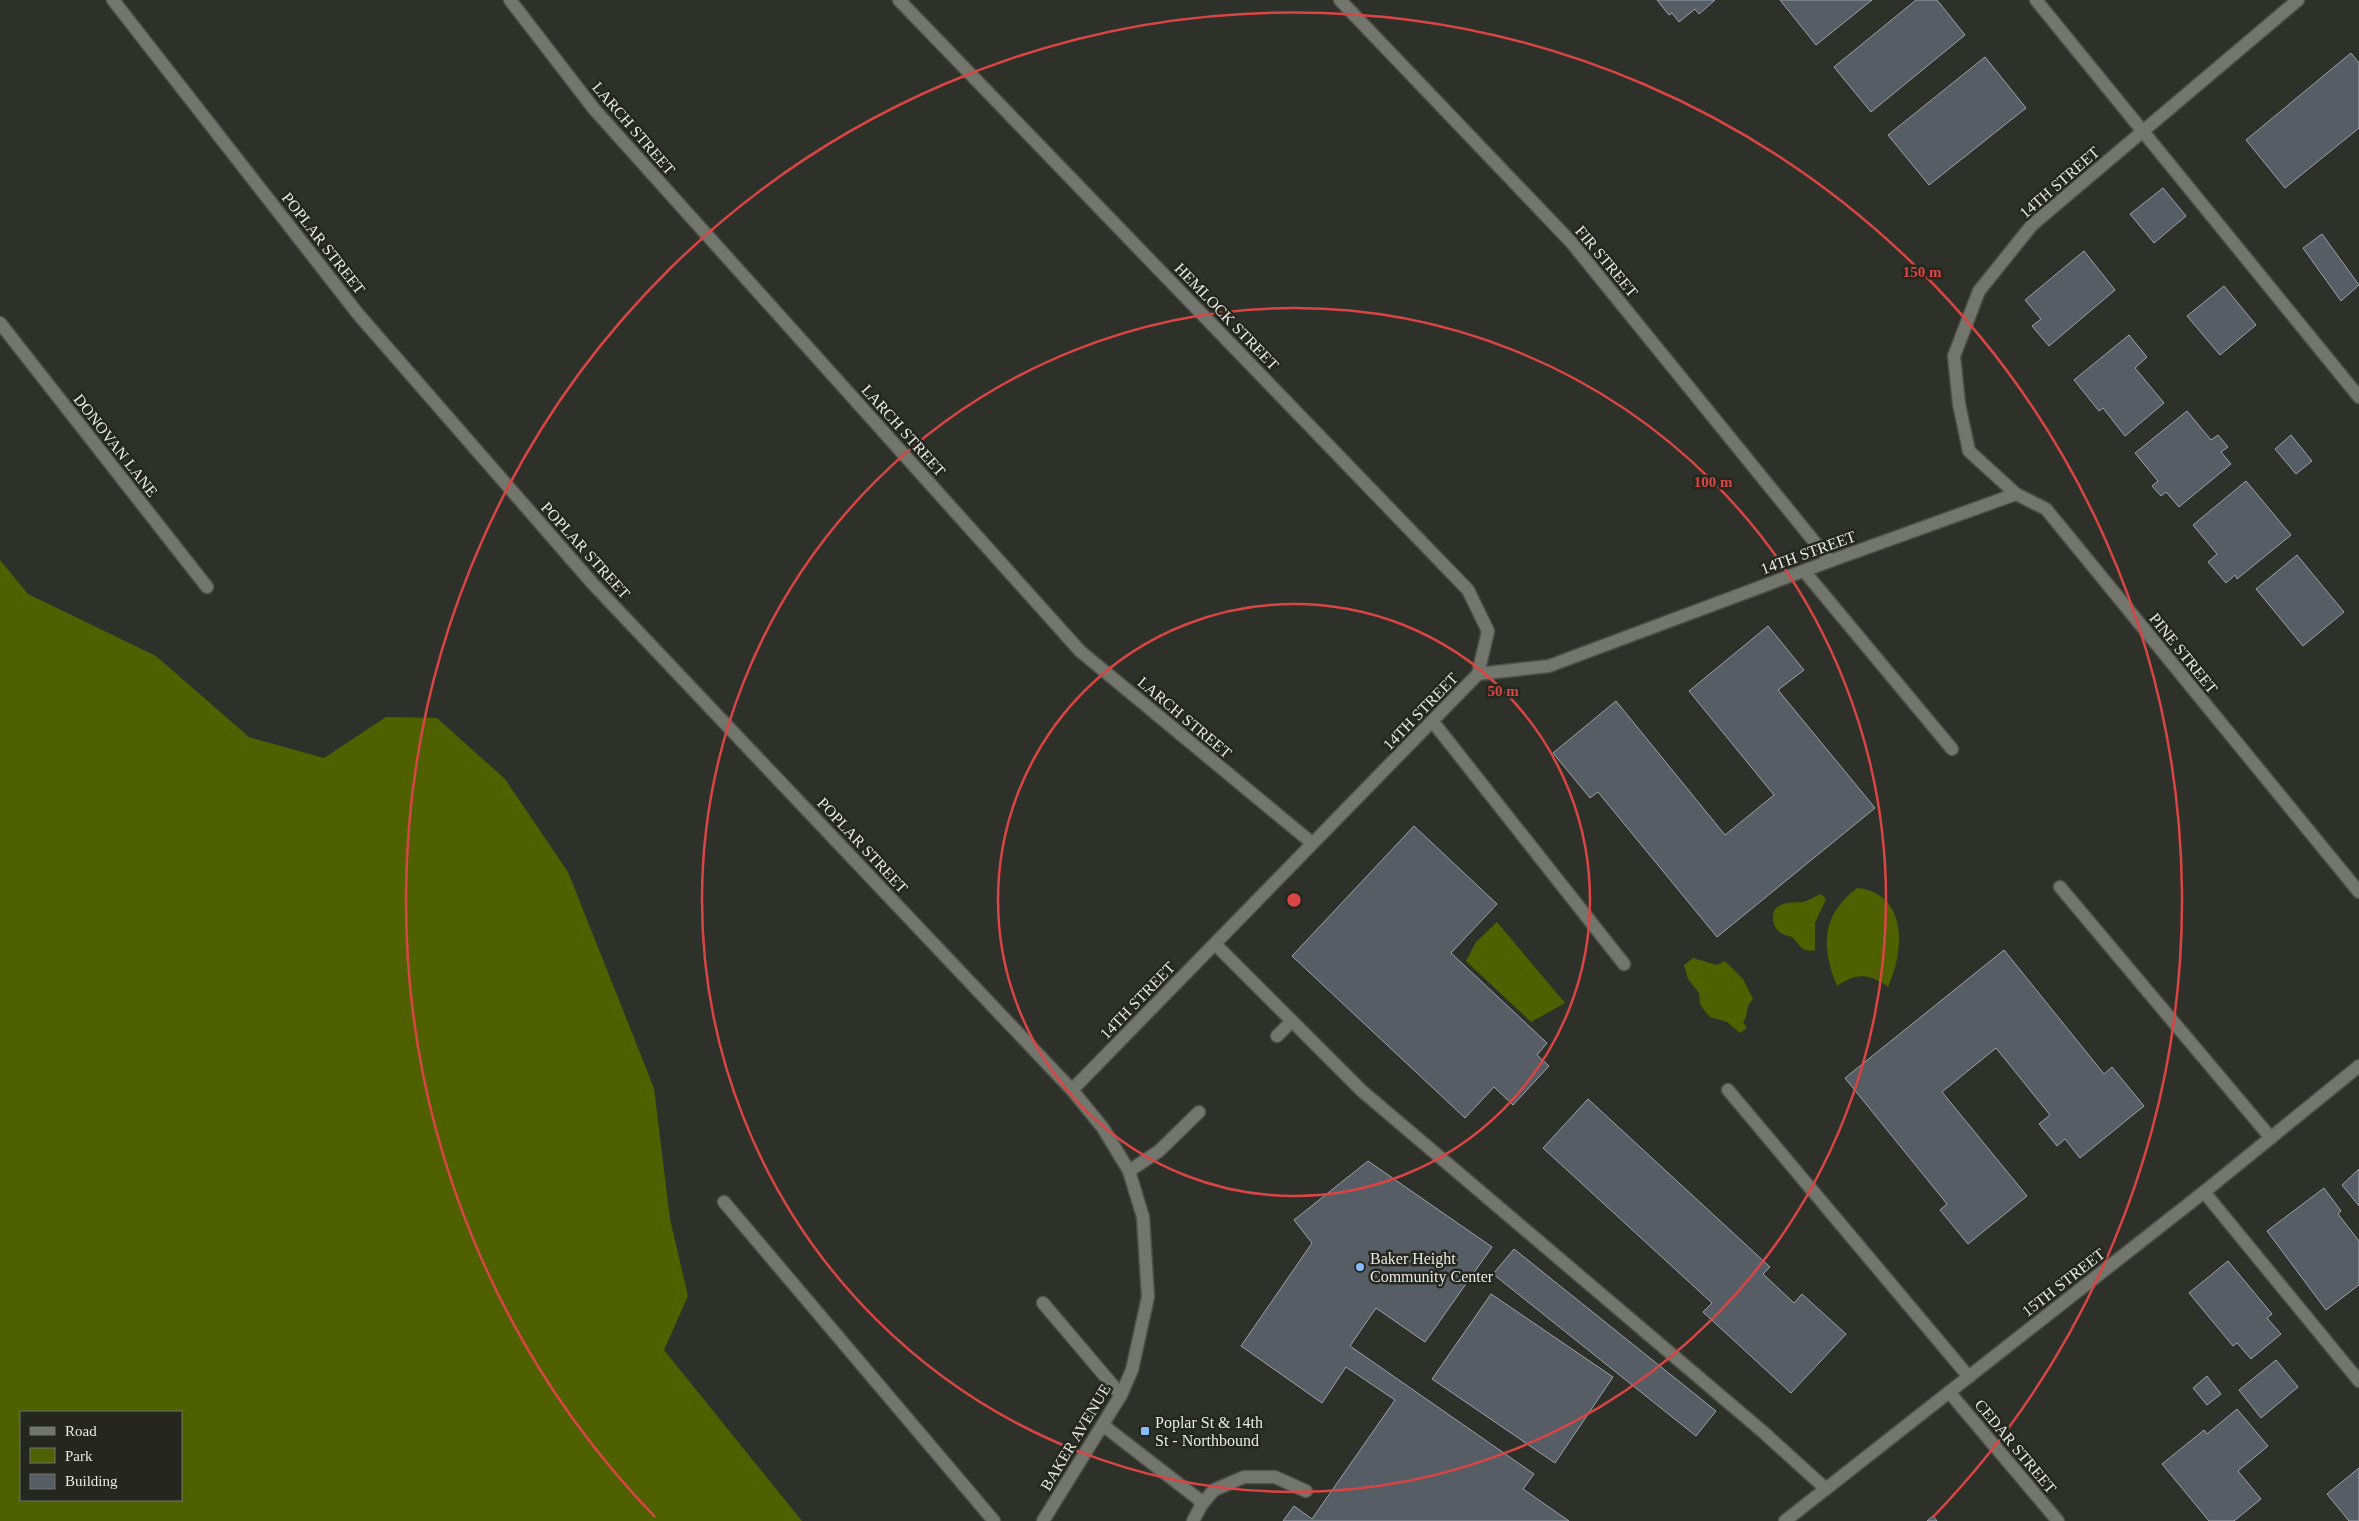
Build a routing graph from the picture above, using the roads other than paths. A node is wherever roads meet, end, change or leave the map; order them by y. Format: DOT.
graph roads {
  1 [pos="113,0"];
  2 [pos="510,0"];
  3 [pos="899,0"];
  4 [pos="1340,0"];
  5 [pos="2036,0"];
  6 [pos="2298,0"];
  7 [pos="2143,132"];
  8 [pos="0,323"];
  9 [pos="2359,397"];
  10 [pos="1970,451"];
  11 [pos="2016,494"];
  12 [pos="1830,561"];
  13 [pos="1804,571"];
  14 [pos="207,587"];
  15 [pos="1478,674"];
  16 [pos="1432,722"];
  17 [pos="1952,749"];
  18 [pos="1312,843"];
  19 [pos="2060,887"];
  20 [pos="2359,892"];
  21 [pos="1215,944"];
  22 [pos="1624,964"];
  23 [pos="1292,1021"];
  24 [pos="1277,1036"];
  25 [pos="2359,1066"];
  26 [pos="1072,1090"];
  27 [pos="1728,1090"];
  28 [pos="1199,1112"];
  29 [pos="2271,1138"];
  30 [pos="1130,1171"];
  31 [pos="2204,1192"];
  32 [pos="724,1202"];
  33 [pos="1043,1303"];
  34 [pos="1969,1377"];
  35 [pos="2359,1381"];
  36 [pos="1949,1392"];
  37 [pos="1121,1395"];
  38 [pos="1104,1426"];
  39 [pos="1826,1489"];
  40 [pos="1306,1492"];
  41 [pos="1202,1504"];
  42 [pos="994,1521"];
  43 [pos="1043,1521"];
  44 [pos="1193,1521"];
  45 [pos="1785,1521"];
  46 [pos="2058,1521"];
  1 -- 26 [label="street, POPLAR STREET"];
  2 -- 18 [label="street, LARCH STREET"];
  3 -- 15 [label="street, HEMLOCK STREET"];
  4 -- 12 [label="street, FIR STREET"];
  5 -- 7 [label="street"];
  6 -- 7 [label="street, 14TH STREET"];
  7 -- 9 [label="street"];
  7 -- 10 [label="street, 14TH STREET"];
  8 -- 14 [label="street, DONOVAN LANE"];
  10 -- 11 [label="street, PINE STREET"];
  11 -- 12 [label="street, 14TH STREET"];
  11 -- 20 [label="street, PINE STREET"];
  12 -- 13 [label="street, 14TH STREET"];
  13 -- 15 [label="street, 14TH STREET"];
  13 -- 17 [label="street"];
  15 -- 16 [label="street, 14TH STREET"];
  16 -- 18 [label="street, 14TH STREET"];
  16 -- 22 [label="street"];
  18 -- 21 [label="street, 14TH STREET"];
  19 -- 29 [label="street"];
  21 -- 23 [label="street"];
  21 -- 26 [label="street, 14TH STREET"];
  23 -- 24 [label="street"];
  23 -- 39 [label="street"];
  25 -- 29 [label="street, 15TH STREET"];
  26 -- 30 [label="street, BAKER AVENUE"];
  27 -- 34 [label="street"];
  28 -- 30 [label="street"];
  29 -- 31 [label="street, 15TH STREET"];
  30 -- 37 [label="street, BAKER AVENUE"];
  31 -- 34 [label="street, 15TH STREET"];
  31 -- 35 [label="street"];
  32 -- 42 [label="street"];
  33 -- 37 [label="street"];
  34 -- 36 [label="street, 15TH STREET"];
  36 -- 39 [label="street, 15TH STREET"];
  36 -- 46 [label="street, CEDAR STREET"];
  37 -- 38 [label="street, BAKER AVENUE"];
  38 -- 41 [label="street"];
  38 -- 43 [label="street, BAKER AVENUE"];
  39 -- 45 [label="street, 15TH STREET"];
  40 -- 41 [label="street"];
  41 -- 44 [label="street"];
}
